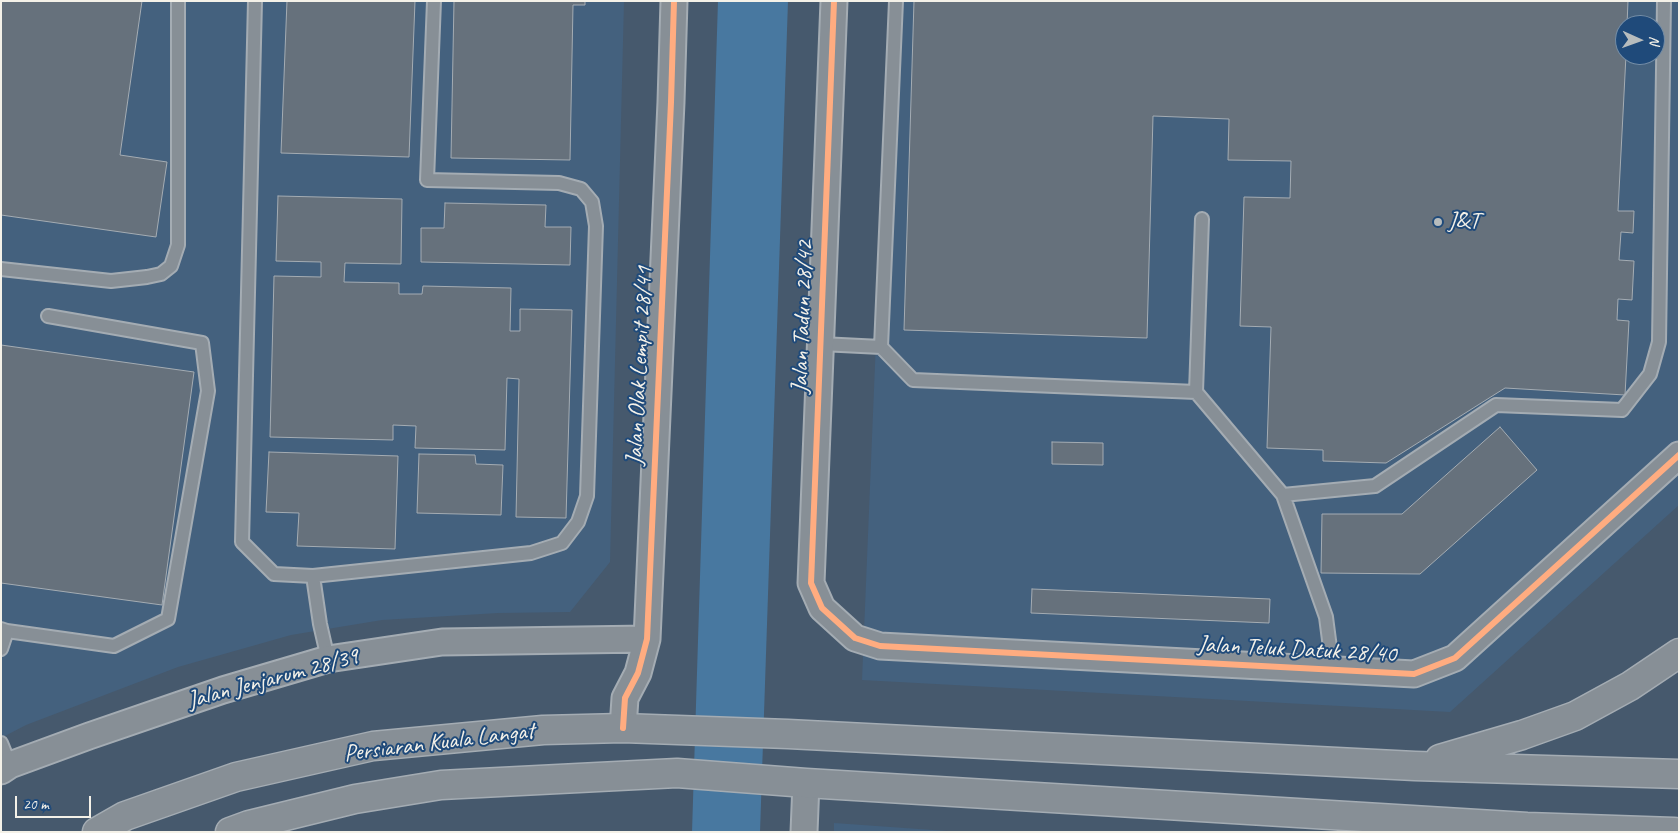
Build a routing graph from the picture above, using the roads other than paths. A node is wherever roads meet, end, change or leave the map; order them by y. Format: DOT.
graph roads {
  1 [pos="178,1"];
  2 [pos="255,1"];
  3 [pos="434,1"];
  4 [pos="674,1"];
  5 [pos="834,1"];
  6 [pos="896,1"];
  7 [pos="1664,1"];
  8 [pos="1202,220"];
  9 [pos="1,269"];
  10 [pos="48,316"];
  11 [pos="821,344"];
  12 [pos="881,347"];
  13 [pos="1196,392"];
  14 [pos="1679,455"];
  15 [pos="1283,495"];
  16 [pos="313,576"];
  17 [pos="839,624"];
  18 [pos="4,630"];
  19 [pos="646,638"];
  20 [pos="1,649"];
  21 [pos="1679,653"];
  22 [pos="328,659"];
  23 [pos="1333,671"];
  24 [pos="623,728"];
  25 [pos="1,742"];
  26 [pos="1415,766"];
  27 [pos="6,768"];
  28 [pos="1679,774"];
  29 [pos="806,783"];
  30 [pos="1532,829"];
  31 [pos="96,832"];
  32 [pos="230,832"];
  33 [pos="804,832"];
  34 [pos="1674,832"];
  1 -- 9 [label="lane"];
  2 -- 16 [label="lane"];
  3 -- 16 [label="lane"];
  4 -- 19 [label="street, Jalan Olak Lempit 28/41"];
  5 -- 11 [label="street, Jalan Tadun 28/42"];
  6 -- 12 [label="lane"];
  7 -- 15 [label="lane"];
  8 -- 13 [label="lane"];
  10 -- 18 [label="lane"];
  11 -- 12 [label="lane"];
  11 -- 17 [label="street, Jalan Tadun 28/42"];
  12 -- 13 [label="lane"];
  13 -- 15 [label="lane"];
  14 -- 23 [label="street, Jalan Teluk Datuk 28/40"];
  15 -- 23 [label="lane"];
  16 -- 22 [label="lane"];
  17 -- 23 [label="street, Jalan Teluk Datuk 28/40"];
  18 -- 20 [label="lane"];
  19 -- 22 [label="street, Jalan Jenjarum 28/39"];
  19 -- 24 [label="street, Jalan Olak Lempit 28/41"];
  21 -- 26 [label="main road"];
  22 -- 27 [label="street, Jalan Jenjarum 28/39"];
  24 -- 26 [label="main road, Persiaran Kuala Langat"];
  24 -- 31 [label="main road, Persiaran Kuala Langat"];
  25 -- 27 [label="lane"];
  26 -- 28 [label="main road, Persiaran Kuala Langat"];
  29 -- 30 [label="main road, Persiaran Kuala Langat"];
  29 -- 32 [label="main road, Persiaran Kuala Langat"];
  29 -- 33 [label="street"];
  30 -- 34 [label="main road, Persiaran Kuala Langat"];
}
